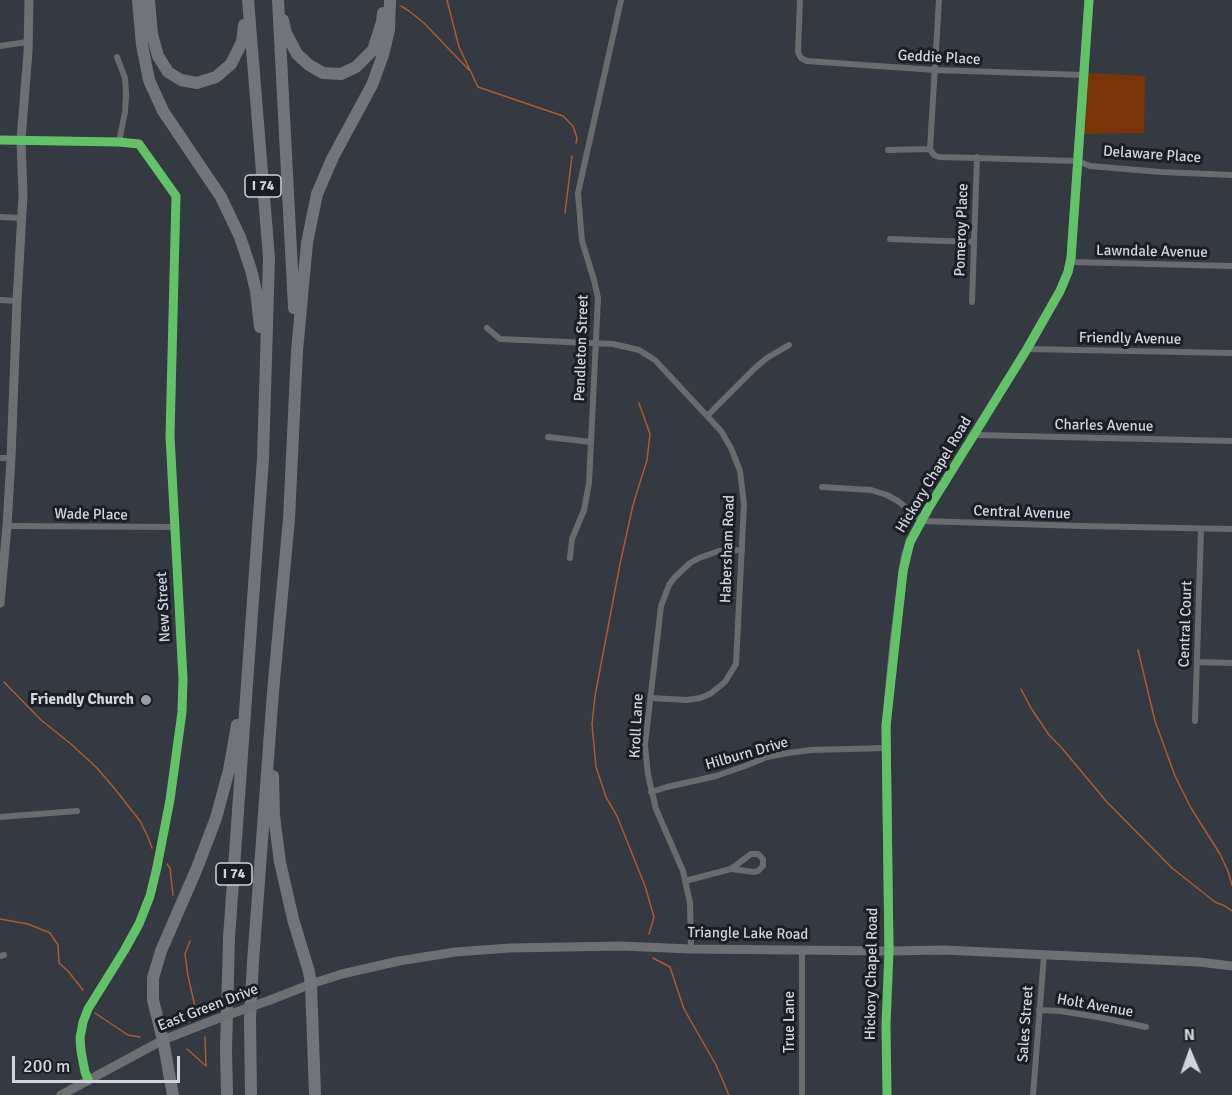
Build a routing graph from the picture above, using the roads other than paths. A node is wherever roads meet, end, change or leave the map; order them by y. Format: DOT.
graph roads {
  1 [pos="28,0"];
  2 [pos="138,0"];
  3 [pos="150,0"];
  4 [pos="248,0"];
  5 [pos="278,0"];
  6 [pos="384,0"];
  7 [pos="390,0"];
  8 [pos="621,0"];
  9 [pos="800,0"];
  10 [pos="939,0"];
  11 [pos="1089,0"];
  12 [pos="27,42"];
  13 [pos="0,46"];
  14 [pos="117,57"];
  15 [pos="935,70"];
  16 [pos="1084,75"];
  17 [pos="0,140"];
  18 [pos="21,140"];
  19 [pos="120,142"];
  20 [pos="930,148"];
  21 [pos="888,150"];
  22 [pos="977,158"];
  23 [pos="1078,161"];
  24 [pos="1232,175"];
  25 [pos="0,217"];
  26 [pos="22,218"];
  27 [pos="890,239"];
  28 [pos="974,242"];
  29 [pos="1070,262"];
  30 [pos="1232,266"];
  31 [pos="0,300"];
  32 [pos="17,301"];
  33 [pos="972,302"];
  34 [pos="487,328"];
  35 [pos="596,344"];
  36 [pos="789,345"];
  37 [pos="1027,349"];
  38 [pos="297,351"];
  39 [pos="1232,353"];
  40 [pos="266,372"];
  41 [pos="707,417"];
  42 [pos="975,435"];
  43 [pos="548,437"];
  44 [pos="1232,441"];
  45 [pos="591,442"];
  46 [pos="0,458"];
  47 [pos="11,458"];
  48 [pos="822,487"];
  49 [pos="922,521"];
  50 [pos="7,525"];
  51 [pos="174,527"];
  52 [pos="1201,529"];
  53 [pos="1232,529"];
  54 [pos="742,550"];
  55 [pos="570,558"];
  56 [pos="0,603"];
  57 [pos="249,653"];
  58 [pos="1197,662"];
  59 [pos="1232,663"];
  60 [pos="273,692"];
  61 [pos="651,698"];
  62 [pos="1195,721"];
  63 [pos="886,748"];
  64 [pos="651,792"];
  65 [pos="77,811"];
  66 [pos="0,817"];
  67 [pos="731,869"];
  68 [pos="685,881"];
  69 [pos="691,949"];
  70 [pos="802,949"];
  71 [pos="888,951"];
  72 [pos="1044,955"];
  73 [pos="1232,966"];
  74 [pos="310,984"];
  75 [pos="270,1000"];
  76 [pos="1039,1010"];
  77 [pos="1146,1027"];
  78 [pos="163,1040"];
  79 [pos="88,1079"];
  80 [pos="61,1095"];
  81 [pos="173,1095"];
  82 [pos="227,1095"];
  83 [pos="253,1095"];
  84 [pos="315,1095"];
  85 [pos="802,1095"];
  86 [pos="887,1095"];
  87 [pos="1033,1095"];
  1 -- 12 [label="street"];
  2 -- 40 [label="highway"];
  3 -- 4 [label="highway"];
  4 -- 40 [label="highway, I 74"];
  5 -- 6 [label="highway"];
  5 -- 38 [label="highway, I 74"];
  7 -- 38 [label="highway"];
  8 -- 35 [label="street, Pendleton Street"];
  9 -- 15 [label="street, Geddie Place"];
  10 -- 15 [label="street"];
  11 -- 16 [label="street, Hickory Chapel Road"];
  12 -- 13 [label="street"];
  12 -- 18 [label="street"];
  14 -- 19 [label="street"];
  15 -- 16 [label="street, Geddie Place"];
  15 -- 20 [label="street"];
  16 -- 23 [label="street, Hickory Chapel Road"];
  17 -- 18 [label="street"];
  18 -- 19 [label="street"];
  18 -- 26 [label="street"];
  19 -- 51 [label="street, New Street"];
  20 -- 21 [label="street, Delaware Place"];
  20 -- 22 [label="street, Delaware Place"];
  22 -- 23 [label="street, Delaware Place"];
  22 -- 28 [label="street, Pomeroy Place"];
  23 -- 24 [label="street, Delaware Place"];
  23 -- 29 [label="street, Hickory Chapel Road"];
  25 -- 26 [label="street"];
  26 -- 32 [label="street"];
  27 -- 28 [label="street"];
  28 -- 33 [label="street, Pomeroy Place"];
  29 -- 30 [label="street, Lawndale Avenue"];
  29 -- 37 [label="street, Hickory Chapel Road"];
  31 -- 32 [label="street"];
  32 -- 47 [label="street"];
  34 -- 35 [label="street, Habersham Road"];
  35 -- 41 [label="street, Habersham Road"];
  35 -- 45 [label="street, Pendleton Street"];
  36 -- 41 [label="street"];
  37 -- 39 [label="street, Friendly Avenue"];
  37 -- 42 [label="street, Hickory Chapel Road"];
  38 -- 60 [label="highway, I 74"];
  40 -- 57 [label="highway, I 74"];
  41 -- 54 [label="street, Habersham Road"];
  42 -- 44 [label="street, Charles Avenue"];
  42 -- 49 [label="street, Hickory Chapel Road"];
  43 -- 45 [label="street"];
  45 -- 55 [label="street, Pendleton Street"];
  46 -- 47 [label="street"];
  47 -- 50 [label="street"];
  48 -- 49 [label="street"];
  49 -- 52 [label="street, Central Avenue"];
  49 -- 63 [label="street, Hickory Chapel Road"];
  50 -- 51 [label="street, Wade Place"];
  50 -- 56 [label="street"];
  51 -- 79 [label="street, New Street"];
  52 -- 53 [label="street, Central Avenue"];
  52 -- 58 [label="street, Central Court"];
  54 -- 61 [label="street, Kroll Lane"];
  54 -- 61 [label="street, Habersham Road"];
  57 -- 78 [label="highway"];
  57 -- 82 [label="highway, I 74"];
  58 -- 59 [label="street"];
  58 -- 62 [label="street, Central Court"];
  60 -- 74 [label="highway"];
  60 -- 83 [label="highway, I 74"];
  61 -- 64 [label="street, Kroll Lane"];
  63 -- 64 [label="street, Hilburn Drive"];
  63 -- 71 [label="street, Hickory Chapel Road"];
  64 -- 68 [label="street, Kroll Lane"];
  65 -- 66 [label="street"];
  67 -- 67 [label="street"];
  67 -- 68 [label="street"];
  68 -- 69 [label="street, Kroll Lane"];
  69 -- 70 [label="street, Triangle Lake Road"];
  69 -- 74 [label="street, Triangle Lake Road"];
  70 -- 71 [label="street, Triangle Lake Road"];
  70 -- 85 [label="street, True Lane"];
  71 -- 72 [label="street, Triangle Lake Road"];
  71 -- 86 [label="street, Hickory Chapel Road"];
  72 -- 73 [label="street, Triangle Lake Road"];
  72 -- 76 [label="street, Sales Street"];
  74 -- 75 [label="street, Triangle Lake Road"];
  74 -- 84 [label="highway"];
  75 -- 78 [label="street, East Green Drive, bridge"];
  76 -- 77 [label="street, Holt Avenue"];
  76 -- 87 [label="street, Sales Street"];
  78 -- 79 [label="street, East Green Drive"];
  78 -- 81 [label="highway"];
  79 -- 80 [label="street, East Green Drive"];
}
